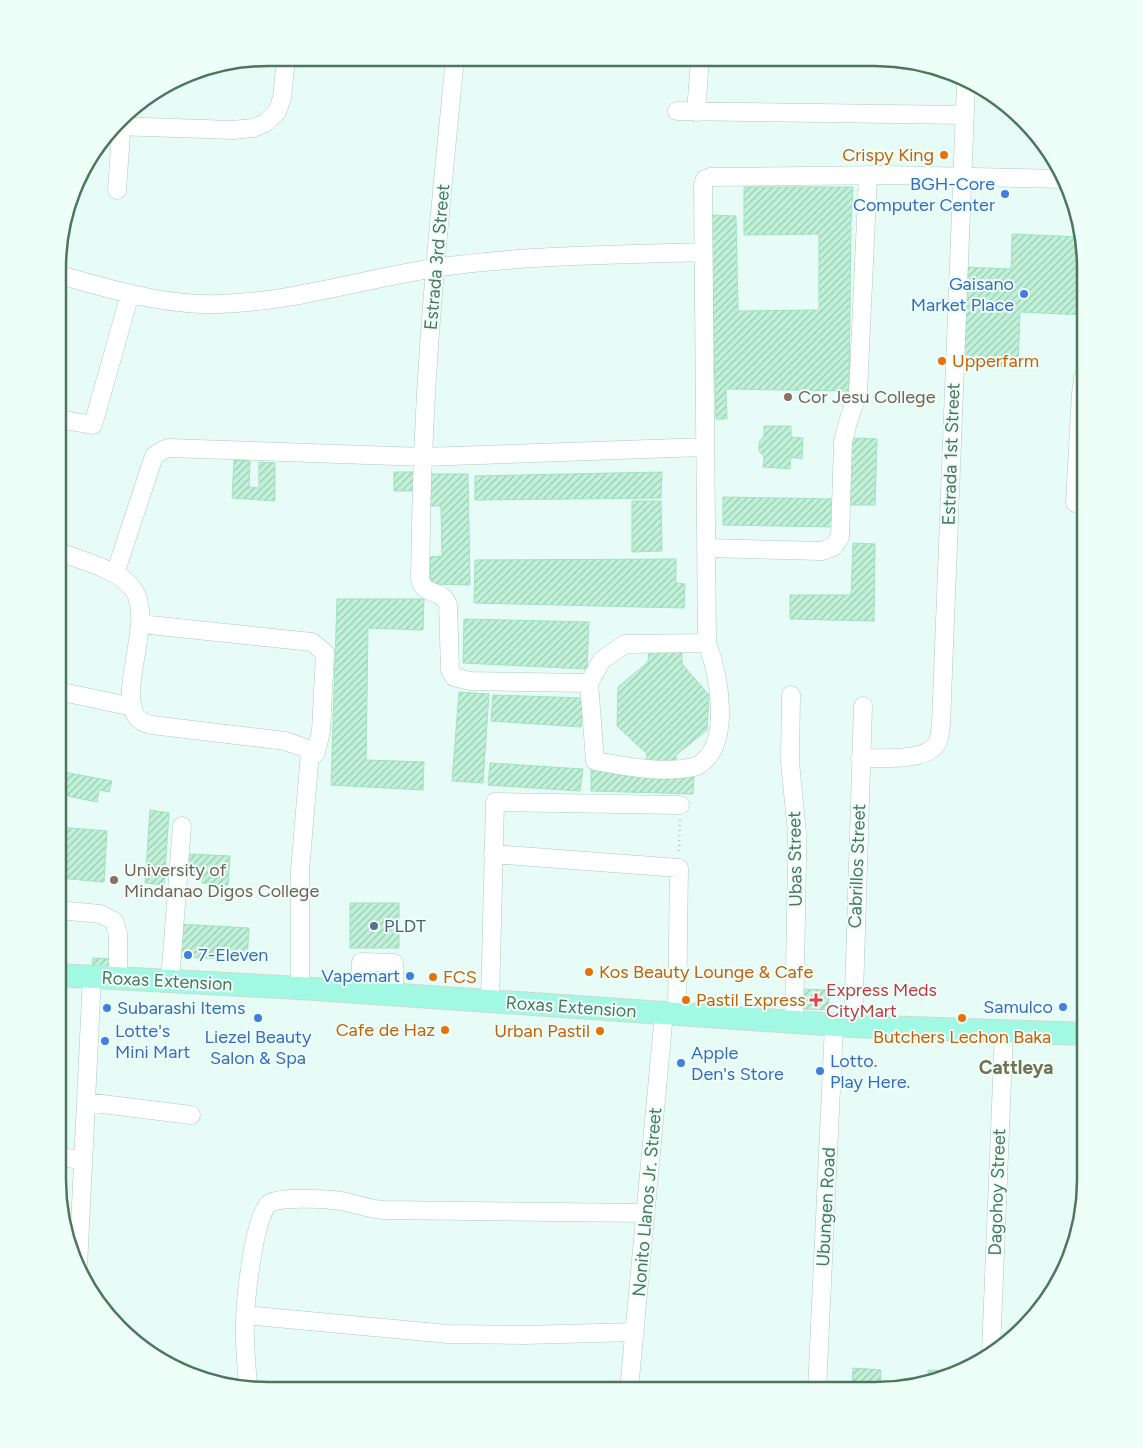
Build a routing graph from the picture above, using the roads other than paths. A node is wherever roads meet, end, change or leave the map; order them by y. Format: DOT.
graph roads {
  1 [pos="285,66"];
  2 [pos="454,66"];
  3 [pos="699,66"];
  4 [pos="966,88"];
  5 [pos="677,111"];
  6 [pos="696,112"];
  7 [pos="964,115"];
  8 [pos="126,124"];
  9 [pos="120,131"];
  10 [pos="868,176"];
  11 [pos="962,177"];
  12 [pos="1056,179"];
  13 [pos="117,190"];
  14 [pos="703,252"];
  15 [pos="435,268"];
  16 [pos="66,277"];
  17 [pos="130,294"];
  18 [pos="66,420"];
  19 [pos="699,448"];
  20 [pos="423,457"];
  21 [pos="1077,466"];
  22 [pos="1075,503"];
  23 [pos="706,548"];
  24 [pos="66,555"];
  25 [pos="116,574"];
  26 [pos="140,624"];
  27 [pos="706,643"];
  28 [pos="589,682"];
  29 [pos="66,693"];
  30 [pos="791,695"];
  31 [pos="862,706"];
  32 [pos="133,707"];
  33 [pos="311,756"];
  34 [pos="860,758"];
  35 [pos="680,806"];
  36 [pos="182,826"];
  37 [pos="493,854"];
  38 [pos="66,911"];
  39 [pos="66,975"];
  40 [pos="92,977"];
  41 [pos="118,978"];
  42 [pos="170,981"];
  43 [pos="300,988"];
  44 [pos="360,992"];
  45 [pos="394,995"];
  46 [pos="490,1002"];
  47 [pos="671,1014"];
  48 [pos="794,1022"];
  49 [pos="843,1025"];
  50 [pos="1004,1031"];
  51 [pos="1077,1034"];
  52 [pos="86,1102"];
  53 [pos="191,1115"];
  54 [pos="66,1158"];
  55 [pos="83,1160"];
  56 [pos="646,1213"];
  57 [pos="75,1238"];
  58 [pos="245,1314"];
  59 [pos="634,1332"];
  60 [pos="991,1345"];
  61 [pos="248,1380"];
  62 [pos="630,1382"];
  63 [pos="818,1382"];
  1 -- 8 [label="street"];
  2 -- 15 [label="street, Estrada 3rd Street"];
  3 -- 6 [label="street"];
  4 -- 7 [label="street, Estrada 1st Street"];
  5 -- 6 [label="street"];
  6 -- 7 [label="street"];
  7 -- 11 [label="street, Estrada 1st Street"];
  9 -- 13 [label="street"];
  10 -- 11 [label="street"];
  10 -- 14 [label="street"];
  10 -- 23 [label="street"];
  11 -- 12 [label="street"];
  11 -- 34 [label="street, Estrada 1st Street"];
  14 -- 15 [label="street"];
  14 -- 19 [label="street"];
  15 -- 17 [label="street"];
  15 -- 20 [label="street, Estrada 3rd Street"];
  16 -- 17 [label="street"];
  17 -- 18 [label="street"];
  19 -- 20 [label="street"];
  19 -- 23 [label="street"];
  20 -- 25 [label="street"];
  20 -- 28 [label="street, Estrada 3rd Street"];
  21 -- 22 [label="street"];
  23 -- 27 [label="street"];
  24 -- 25 [label="street"];
  25 -- 26 [label="street"];
  26 -- 32 [label="street"];
  26 -- 33 [label="street"];
  27 -- 28 [label="street"];
  27 -- 28 [label="street"];
  29 -- 32 [label="street"];
  30 -- 48 [label="street, Ubas Street"];
  31 -- 34 [label="street, Cabrillos Street"];
  32 -- 33 [label="street"];
  33 -- 43 [label="street"];
  34 -- 49 [label="street, Cabrillos Street"];
  35 -- 37 [label="street"];
  36 -- 42 [label="street"];
  37 -- 46 [label="street"];
  37 -- 47 [label="street, Nonito Llanos Jr. Street"];
  38 -- 41 [label="street"];
  39 -- 40 [label="main road, Roxas Extension"];
  40 -- 41 [label="main road, Roxas Extension"];
  40 -- 52 [label="street"];
  41 -- 42 [label="main road, Roxas Extension"];
  42 -- 43 [label="main road, Roxas Extension"];
  43 -- 44 [label="main road, Roxas Extension"];
  44 -- 45 [label="main road, Roxas Extension"];
  44 -- 45 [label="street"];
  45 -- 46 [label="main road, Roxas Extension"];
  46 -- 47 [label="main road, Roxas Extension"];
  47 -- 48 [label="main road, Roxas Extension"];
  47 -- 56 [label="street, Nonito Llanos Jr. Street"];
  48 -- 49 [label="main road, Roxas Extension"];
  49 -- 50 [label="main road, Roxas Extension"];
  49 -- 63 [label="street, Ubungen Road"];
  50 -- 51 [label="main road, Roxas Extension"];
  50 -- 60 [label="street, Dagohoy Street"];
  52 -- 53 [label="street"];
  52 -- 55 [label="street"];
  54 -- 55 [label="street"];
  55 -- 57 [label="street"];
  56 -- 58 [label="street"];
  56 -- 59 [label="street, Nonito Llanos Jr. Street"];
  58 -- 59 [label="street"];
  58 -- 61 [label="street"];
  59 -- 62 [label="street, Nonito Llanos Jr. Street"];
}
